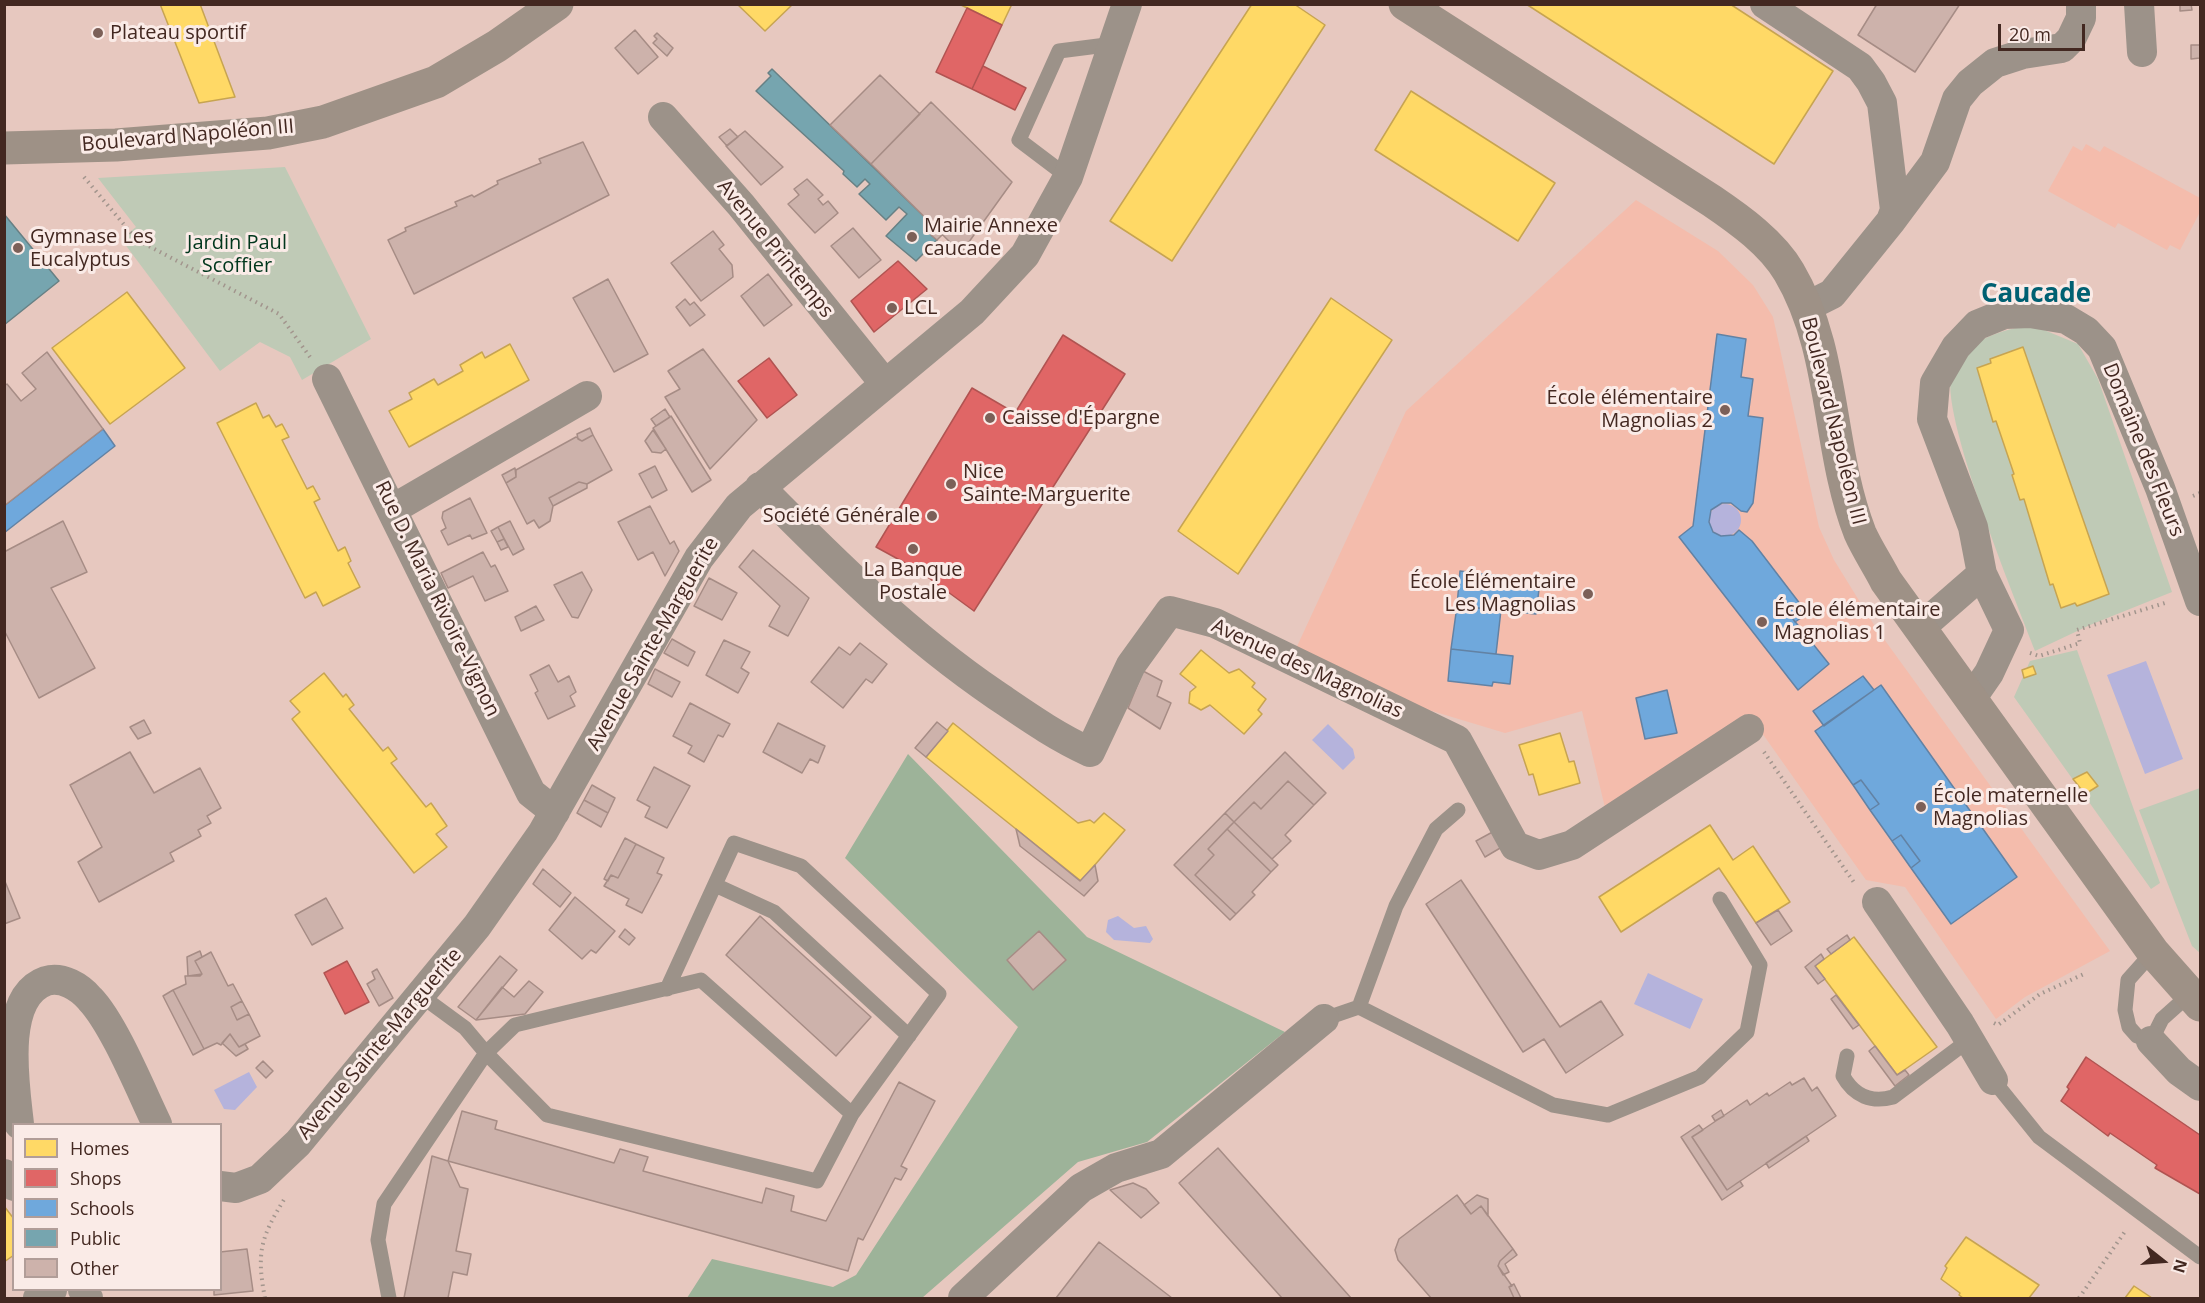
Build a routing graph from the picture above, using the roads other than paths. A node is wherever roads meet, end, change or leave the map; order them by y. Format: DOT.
graph roads {
  1 [pos="557,4"];
  2 [pos="1127,4"];
  3 [pos="1405,4"];
  4 [pos="1765,4"];
  5 [pos="2081,4"];
  6 [pos="2139,4"];
  7 [pos="1114,44"];
  8 [pos="2142,52"];
  9 [pos="663,117"];
  10 [pos="4,148"];
  11 [pos="1068,177"];
  12 [pos="1891,221"];
  13 [pos="1806,307"];
  14 [pos="327,379"];
  15 [pos="885,384"];
  16 [pos="587,396"];
  17 [pos="760,487"];
  18 [pos="393,509"];
  19 [pos="1982,574"];
  20 [pos="2199,597"];
  21 [pos="1920,628"];
  22 [pos="1971,699"];
  23 [pos="1749,729"];
  24 [pos="1458,810"];
  25 [pos="555,812"];
  26 [pos="715,885"];
  27 [pos="1720,899"];
  28 [pos="1877,902"];
  29 [pos="2153,952"];
  30 [pos="667,989"];
  31 [pos="420,995"];
  32 [pos="2195,999"];
  33 [pos="1359,1007"];
  34 [pos="1324,1019"];
  35 [pos="1964,1032"];
  36 [pos="909,1036"];
  37 [pos="2151,1041"];
  38 [pos="486,1053"];
  39 [pos="1847,1056"];
  40 [pos="1993,1080"];
  41 [pos="2200,1086"];
  42 [pos="852,1114"];
  43 [pos="20,1123"];
  44 [pos="156,1123"];
  45 [pos="222,1186"];
  46 [pos="2200,1257"];
  47 [pos="389,1299"];
  48 [pos="963,1299"];
  1 -- 10 [label="main road, Boulevard Napoléon III"];
  2 -- 7 [label="street, Avenue Sainte-Marguerite"];
  3 -- 13 [label="main road, Boulevard Napoléon III"];
  4 -- 12 [label="street"];
  5 -- 12 [label="street"];
  6 -- 8 [label="street"];
  7 -- 11 [label="street, Avenue Sainte-Marguerite"];
  7 -- 11 [label="lane"];
  9 -- 15 [label="street, Avenue Printemps"];
  11 -- 15 [label="street, Avenue Sainte-Marguerite"];
  12 -- 13 [label="street"];
  13 -- 21 [label="main road, Boulevard Napoléon III"];
  14 -- 18 [label="street, Rue D. Maria Rivoire-Vignon"];
  15 -- 17 [label="street, Avenue Sainte-Marguerite"];
  16 -- 18 [label="street"];
  17 -- 23 [label="street, Avenue des Magnolias"];
  17 -- 25 [label="street, Avenue Sainte-Marguerite"];
  18 -- 25 [label="street, Rue D. Maria Rivoire-Vignon"];
  19 -- 20 [label="street, Domaine des Fleurs"];
  19 -- 21 [label="street"];
  19 -- 22 [label="street, Domaine des Fleurs"];
  21 -- 22 [label="main road, Boulevard Napoléon III"];
  22 -- 29 [label="main road, Boulevard Napoléon III"];
  24 -- 33 [label="lane"];
  25 -- 31 [label="street, Avenue Sainte-Marguerite"];
  26 -- 30 [label="lane"];
  26 -- 36 [label="lane"];
  26 -- 36 [label="lane"];
  27 -- 33 [label="lane"];
  28 -- 35 [label="street"];
  29 -- 32 [label="main road, Boulevard Napoléon III"];
  29 -- 37 [label="lane"];
  30 -- 38 [label="lane"];
  30 -- 42 [label="lane"];
  31 -- 38 [label="lane"];
  31 -- 45 [label="street, Avenue Sainte-Marguerite"];
  32 -- 37 [label="lane"];
  33 -- 34 [label="lane"];
  34 -- 48 [label="street"];
  35 -- 39 [label="lane"];
  35 -- 40 [label="street"];
  36 -- 42 [label="lane"];
  37 -- 41 [label="street"];
  38 -- 42 [label="lane"];
  38 -- 47 [label="lane"];
  40 -- 46 [label="lane"];
  43 -- 44 [label="street"];
}
